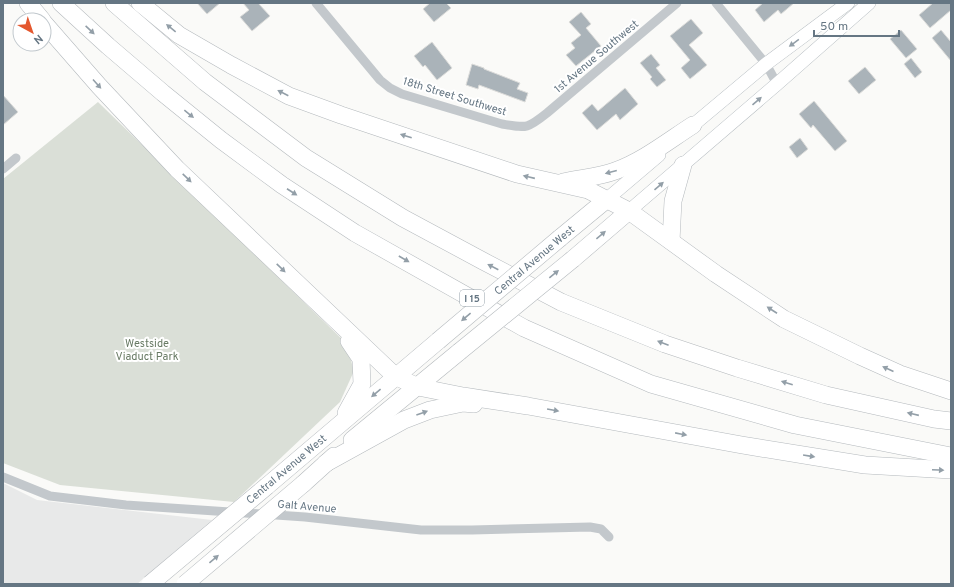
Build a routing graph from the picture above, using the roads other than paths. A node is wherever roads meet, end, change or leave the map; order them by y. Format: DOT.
graph roads {
  1 [pos="28,3"];
  2 [pos="61,3"];
  3 [pos="114,3"];
  4 [pos="140,3"];
  5 [pos="316,3"];
  6 [pos="678,3"];
  7 [pos="716,3"];
  8 [pos="848,3"];
  9 [pos="869,3"];
  10 [pos="35,12"];
  11 [pos="52,32"];
  12 [pos="766,64"];
  13 [pos="777,84"];
  14 [pos="530,126"];
  15 [pos="693,126"];
  16 [pos="16,158"];
  17 [pos="683,165"];
  18 [pos="3,168"];
  19 [pos="555,183"];
  20 [pos="606,200"];
  21 [pos="629,212"];
  22 [pos="671,241"];
  23 [pos="335,320"];
  24 [pos="395,376"];
  25 [pos="418,387"];
  26 [pos="951,391"];
  27 [pos="528,406"];
  28 [pos="951,421"];
  29 [pos="339,424"];
  30 [pos="951,456"];
  31 [pos="326,463"];
  32 [pos="951,470"];
  33 [pos="3,477"];
  34 [pos="609,537"];
  35 [pos="150,584"];
  36 [pos="185,584"];
  1 -- 10 [label="highway"];
  2 -- 30 [label="highway, I 15, one-way"];
  28 -- 3 [label="highway, one-way"];
  19 -- 4 [label="highway, one-way"];
  5 -- 14 [label="street, 18th Street Southwest"];
  6 -- 14 [label="street, 1st Avenue Southwest"];
  7 -- 12 [label="street"];
  8 -- 12 [label="street, Central Avenue West, one-way"];
  9 -- 13 [label="street, Central Avenue West"];
  11 -- 23 [label="highway, one-way"];
  12 -- 13 [label="street"];
  12 -- 15 [label="street, Central Avenue West"];
  17 -- 13 [label="street, Central Avenue West, one-way"];
  15 -- 19 [label="highway, one-way"];
  15 -- 20 [label="street, Central Avenue West"];
  16 -- 18 [label="street"];
  21 -- 17 [label="street, Central Avenue West, one-way"];
  17 -- 22 [label="highway"];
  19 -- 20 [label="highway"];
  20 -- 21 [label="highway"];
  20 -- 24 [label="highway, Central Avenue West, one-way, bridge"];
  21 -- 22 [label="highway"];
  25 -- 21 [label="highway, Central Avenue West, one-way, bridge"];
  26 -- 22 [label="highway, one-way"];
  23 -- 24 [label="highway"];
  23 -- 29 [label="highway"];
  24 -- 25 [label="highway"];
  24 -- 29 [label="highway, Central Avenue West, one-way"];
  25 -- 27 [label="highway"];
  25 -- 31 [label="highway, Central Avenue West"];
  31 -- 27 [label="highway, one-way"];
  27 -- 32 [label="highway, one-way"];
  29 -- 35 [label="highway, Central Avenue West, bridge"];
  36 -- 31 [label="highway, Central Avenue West, one-way, bridge"];
  33 -- 34 [label="street, Galt Avenue"];
}
